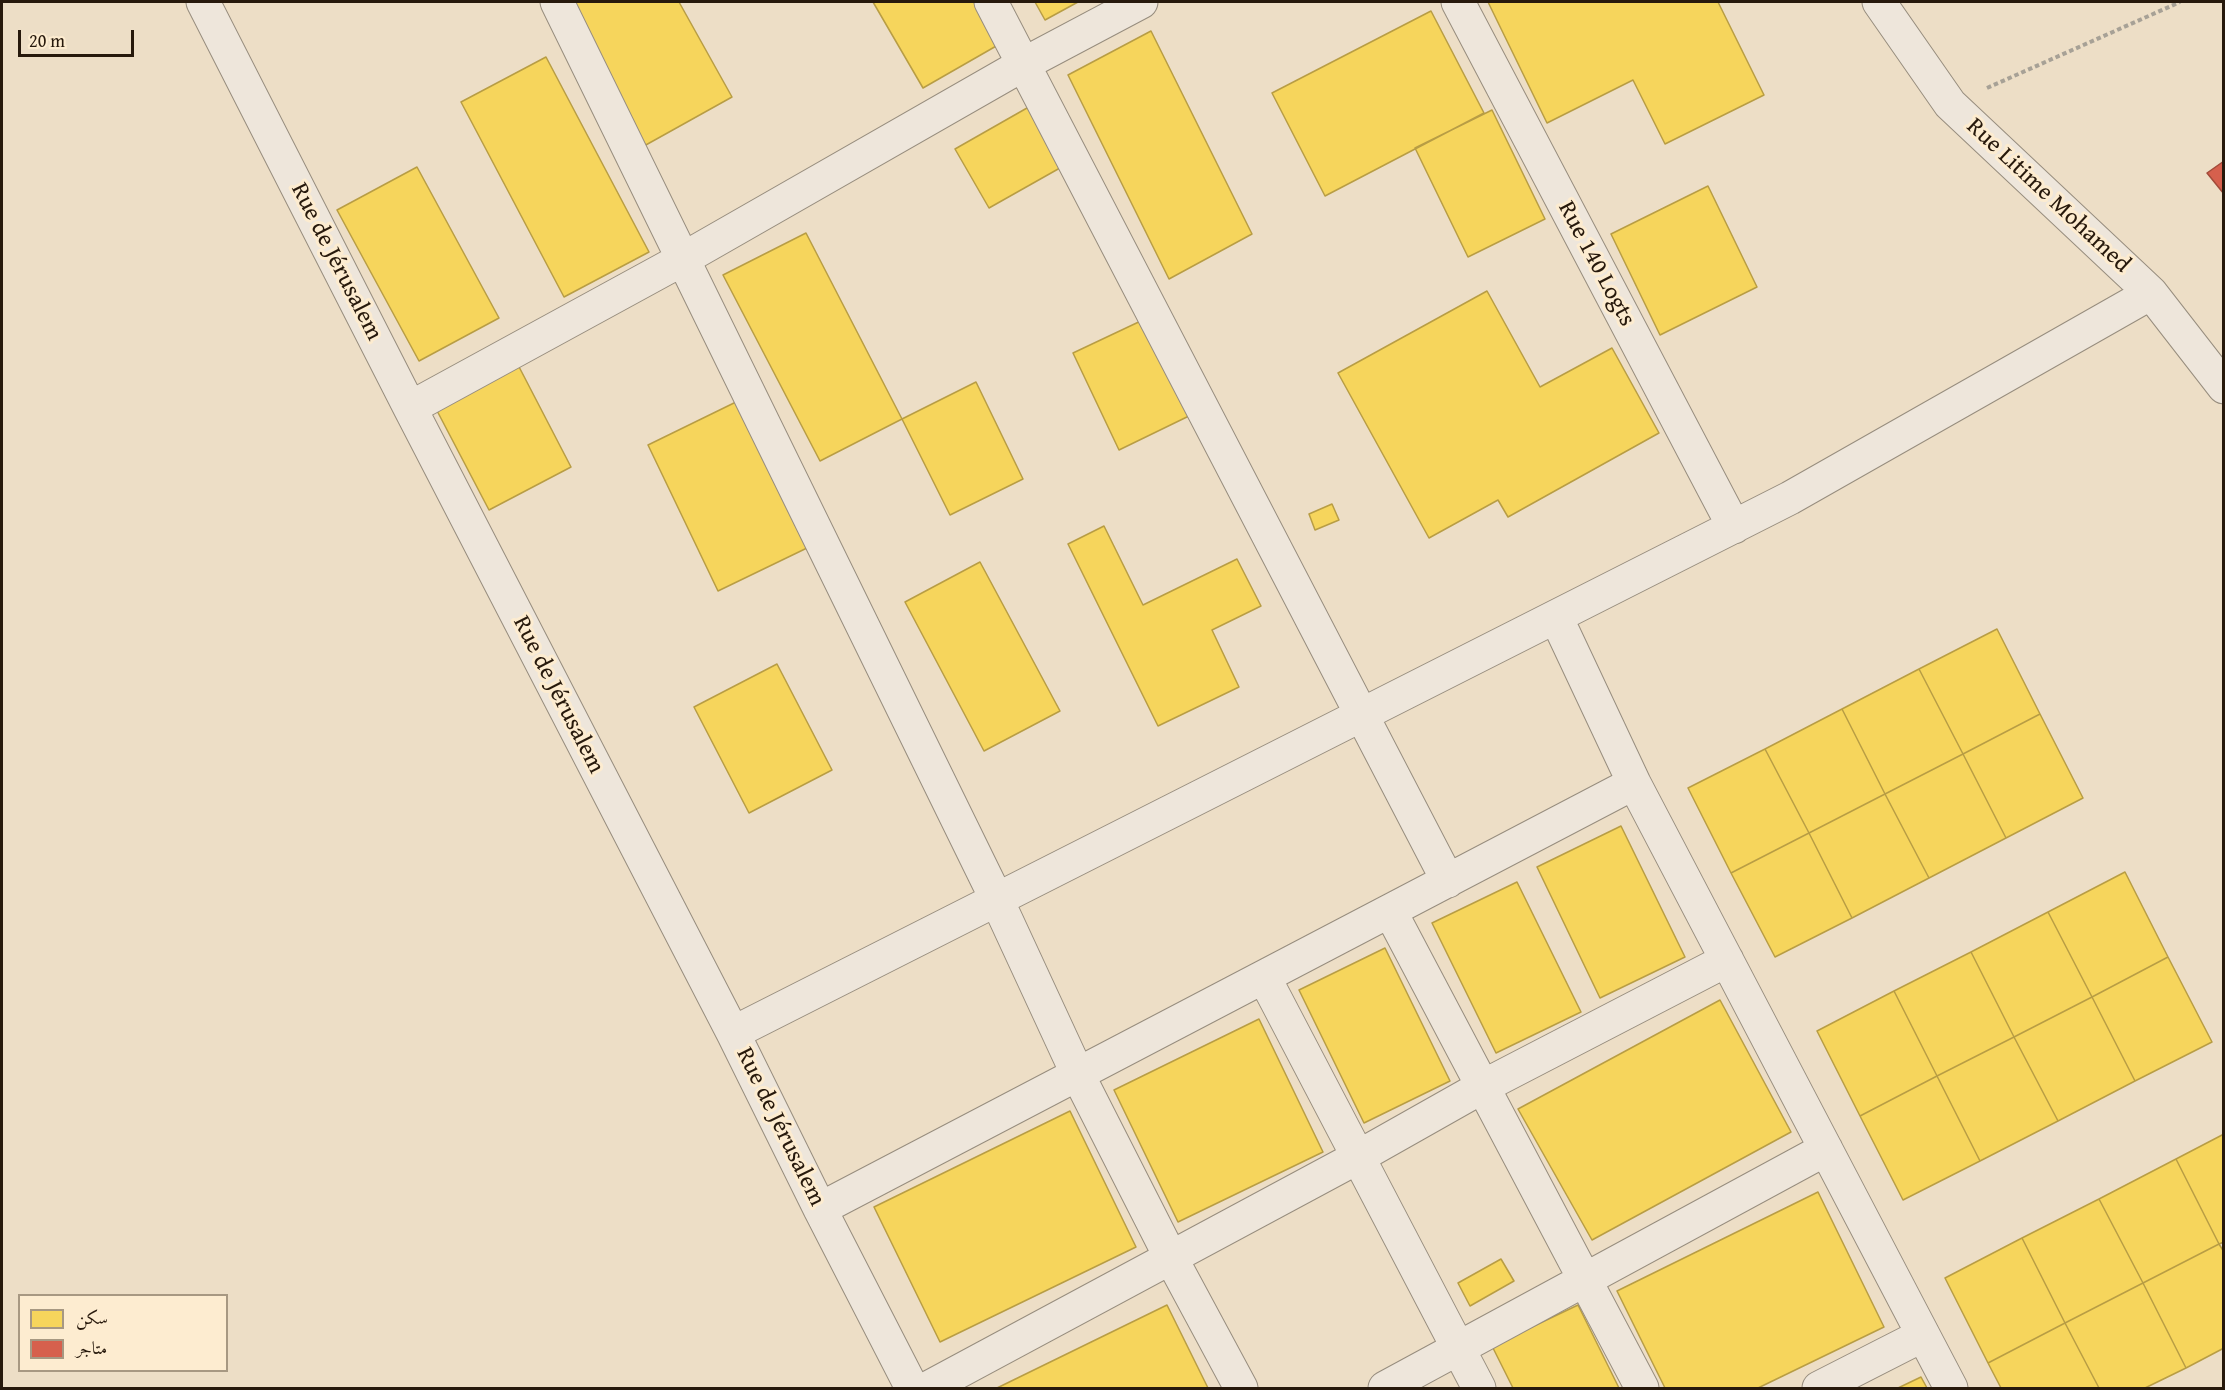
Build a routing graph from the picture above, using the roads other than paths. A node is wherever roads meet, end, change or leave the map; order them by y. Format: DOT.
graph roads {
  1 [pos="203,2"];
  2 [pos="557,2"];
  3 [pos="992,2"];
  4 [pos="1141,2"];
  5 [pos="1458,2"];
  6 [pos="1879,2"];
  7 [pos="1024,64"];
  8 [pos="683,259"];
  9 [pos="2151,293"];
  10 [pos="2223,387"];
  11 [pos="410,408"];
  12 [pos="1734,527"];
  13 [pos="1556,617"];
  14 [pos="1362,715"];
  15 [pos="1634,783"];
  16 [pos="1448,881"];
  17 [pos="997,900"];
  18 [pos="1390,911"];
  19 [pos="1727,960"];
  20 [pos="1264,977"];
  21 [pos="733,1033"];
  22 [pos="1078,1075"];
  23 [pos="1482,1087"];
  24 [pos="1826,1149"];
  25 [pos="1358,1157"];
  26 [pos="820,1209"];
  27 [pos="1171,1258"];
  28 [pos="1585,1280"];
  29 [pos="1923,1335"];
  30 [pos="1458,1349"];
  31 [pos="912,1389"];
  32 [pos="928,1389"];
  33 [pos="1241,1389"];
  34 [pos="1385,1389"];
  35 [pos="1479,1389"];
  36 [pos="1642,1389"];
  37 [pos="1820,1389"];
  38 [pos="1951,1389"];
  1 -- 11 [label="street, Rue de Jérusalem"];
  2 -- 8 [label="street"];
  3 -- 7 [label="street"];
  4 -- 7 [label="street"];
  5 -- 12 [label="street, Rue 140 Logts"];
  6 -- 9 [label="street, Rue Litime Mohamed"];
  7 -- 8 [label="street"];
  7 -- 14 [label="street"];
  8 -- 11 [label="street"];
  8 -- 17 [label="street"];
  9 -- 10 [label="street, Rue Litime Mohamed"];
  9 -- 12 [label="street"];
  11 -- 21 [label="street, Rue de Jérusalem"];
  12 -- 13 [label="street"];
  13 -- 14 [label="street"];
  13 -- 15 [label="street"];
  14 -- 16 [label="street"];
  14 -- 17 [label="street"];
  15 -- 16 [label="street"];
  15 -- 19 [label="street"];
  16 -- 18 [label="street"];
  17 -- 21 [label="street"];
  17 -- 22 [label="street"];
  18 -- 20 [label="street"];
  18 -- 23 [label="street"];
  19 -- 23 [label="street"];
  19 -- 24 [label="street"];
  20 -- 22 [label="street"];
  20 -- 25 [label="street"];
  21 -- 26 [label="street, Rue de Jérusalem"];
  22 -- 26 [label="street"];
  22 -- 27 [label="street"];
  23 -- 25 [label="street"];
  23 -- 28 [label="street"];
  24 -- 28 [label="street"];
  24 -- 29 [label="street"];
  25 -- 27 [label="street"];
  25 -- 30 [label="street"];
  26 -- 31 [label="street, Rue de Jérusalem"];
  27 -- 32 [label="street"];
  27 -- 33 [label="street"];
  28 -- 30 [label="street"];
  28 -- 36 [label="street"];
  29 -- 37 [label="street"];
  29 -- 38 [label="street"];
  30 -- 34 [label="street"];
  30 -- 35 [label="street"];
}
